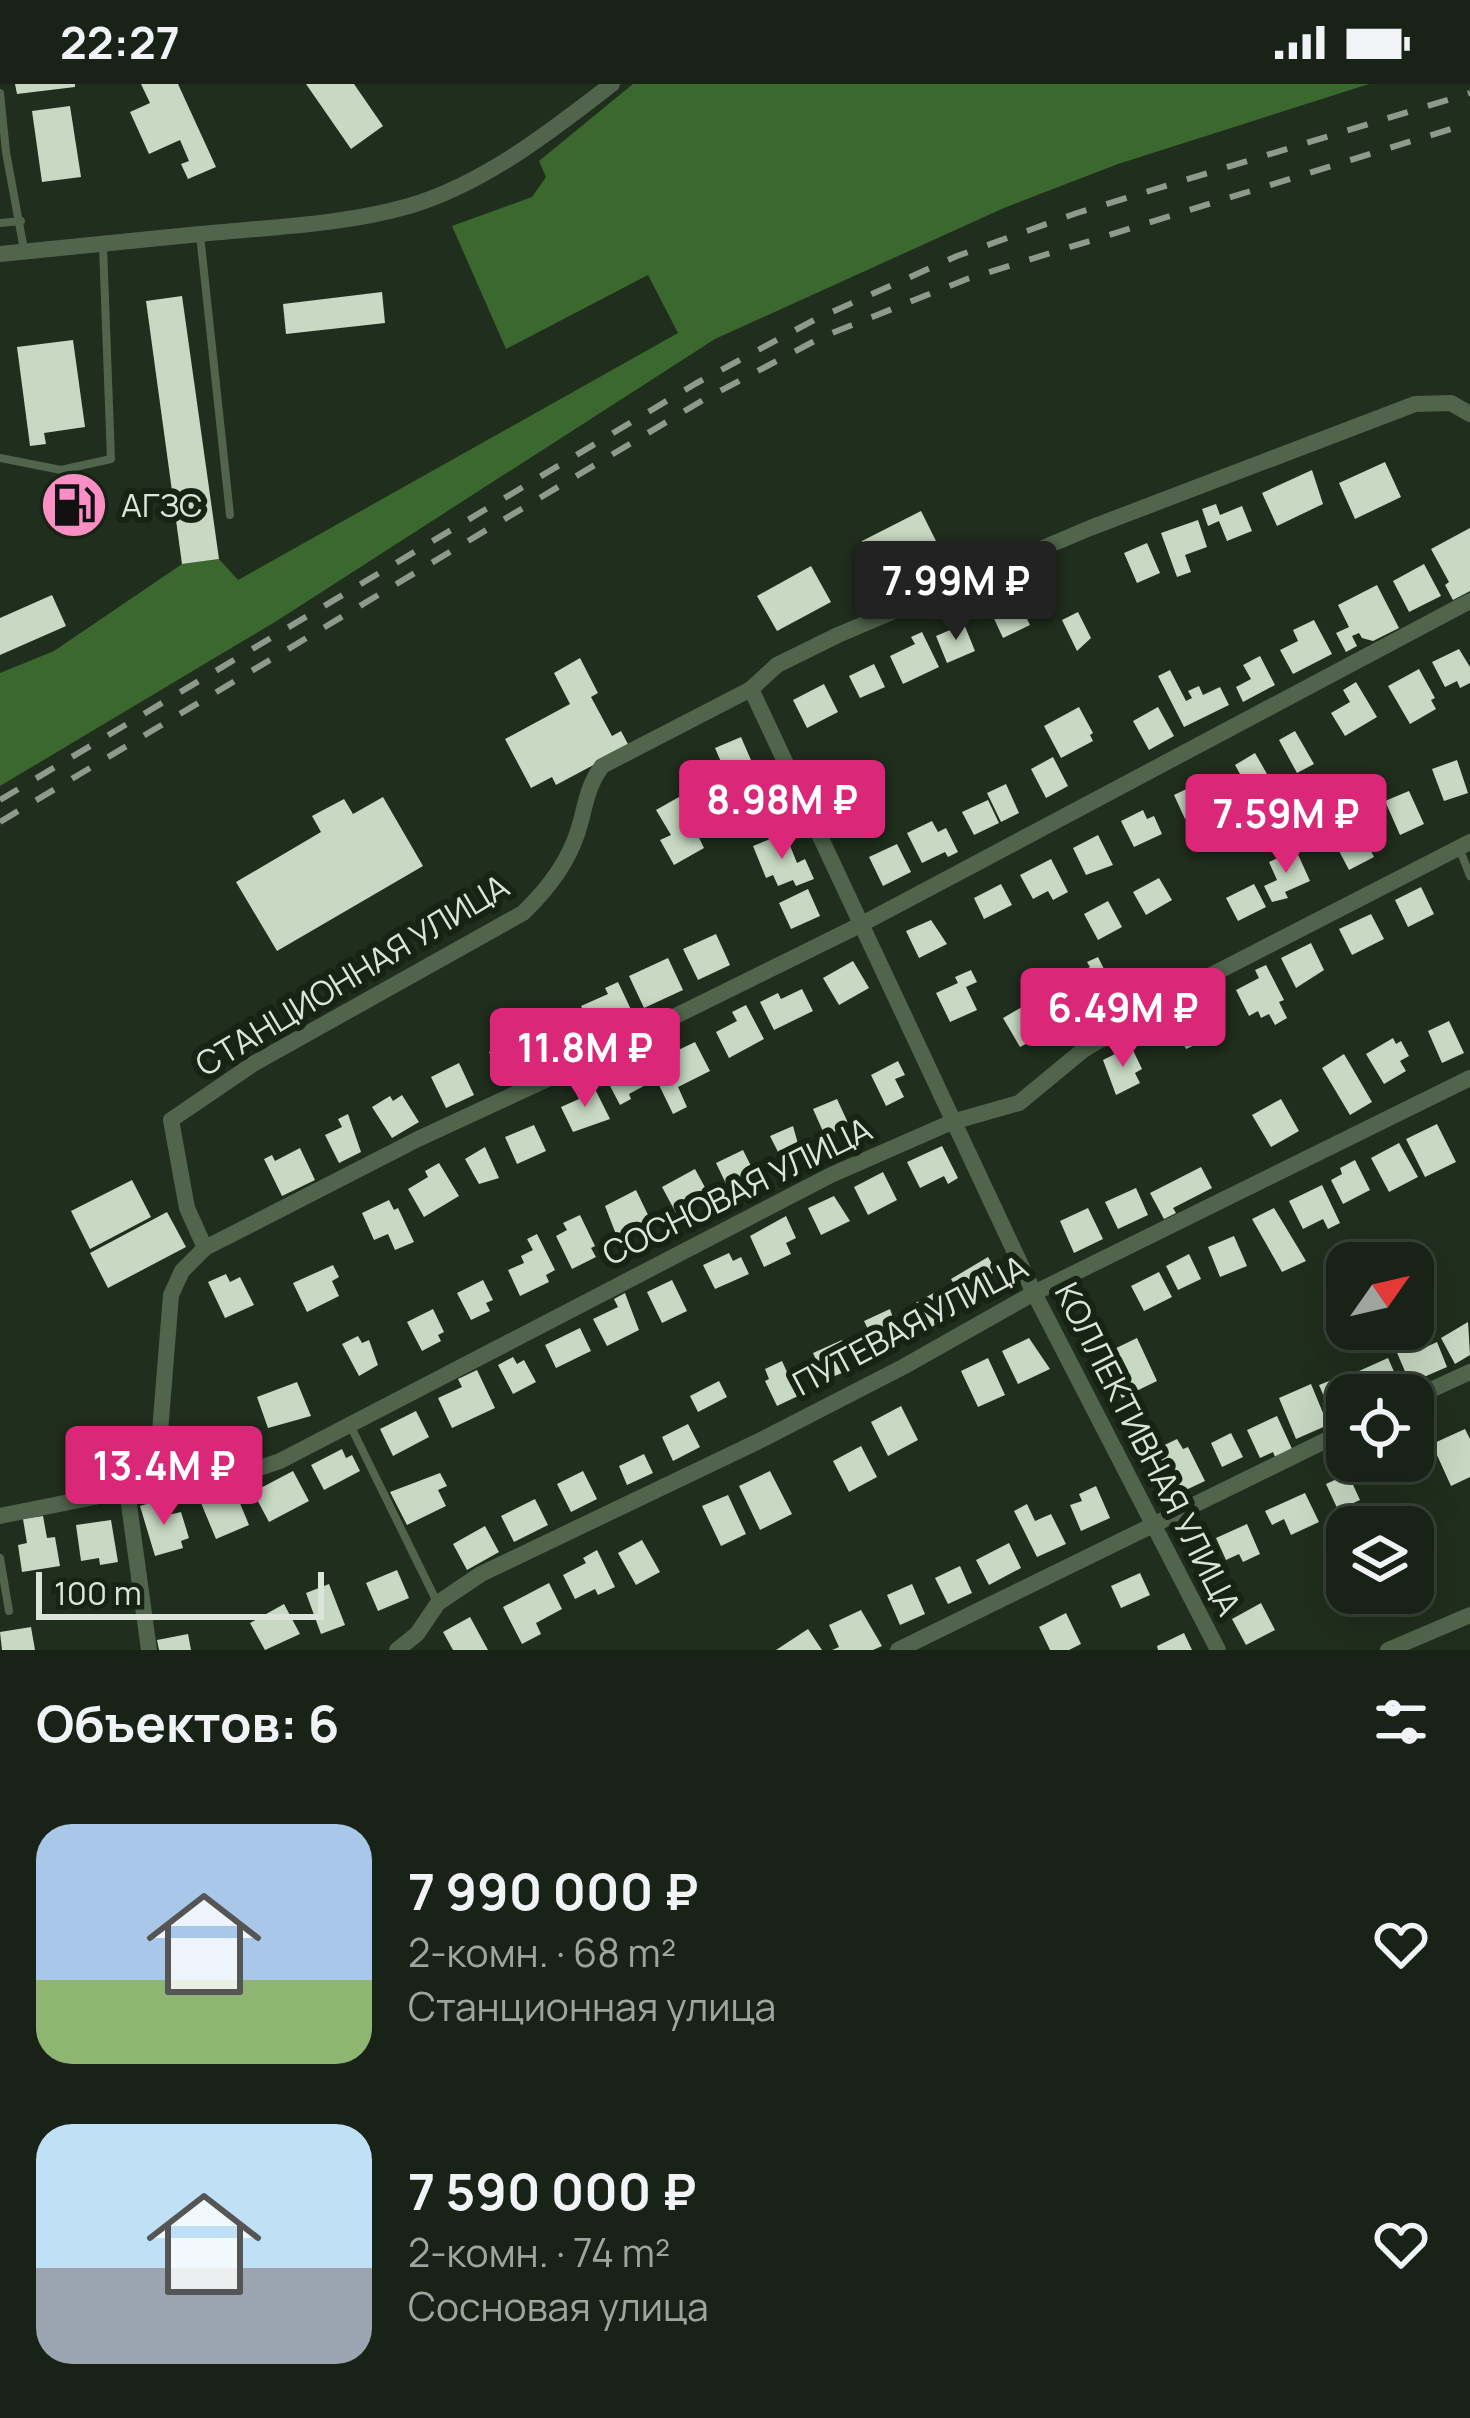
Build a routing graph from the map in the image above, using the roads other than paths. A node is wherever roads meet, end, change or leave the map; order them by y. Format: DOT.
graph roads {
  1 [pos="612,84"];
  2 [pos="0,93"];
  3 [pos="3,153"];
  4 [pos="20,221"];
  5 [pos="0,223"];
  6 [pos="200,234"];
  7 [pos="103,245"];
  8 [pos="24,252"];
  9 [pos="0,254"];
  10 [pos="1470,414"];
  11 [pos="0,458"];
  12 [pos="230,515"];
  13 [pos="1470,601"];
  14 [pos="751,689"];
  15 [pos="1465,846"];
  16 [pos="1470,876"];
  17 [pos="860,925"];
  18 [pos="1470,1078"];
  19 [pos="952,1122"];
  20 [pos="205,1248"];
  21 [pos="1034,1292"];
  22 [pos="1470,1372"];
  23 [pos="1434,1388"];
  24 [pos="351,1426"];
  25 [pos="1326,1440"];
  26 [pos="174,1481"];
  27 [pos="127,1490"];
  28 [pos="0,1516"];
  29 [pos="1152,1522"];
  30 [pos="0,1558"];
  31 [pos="438,1603"];
  32 [pos="9,1611"];
  33 [pos="1470,1615"];
  34 [pos="149,1650"];
  35 [pos="398,1650"];
  36 [pos="898,1650"];
  37 [pos="1218,1650"];
  38 [pos="1388,1650"];
  1 -- 6 [label="street"];
  2 -- 3 [label="lane"];
  3 -- 4 [label="lane"];
  4 -- 5 [label="lane"];
  4 -- 8 [label="lane"];
  6 -- 7 [label="street"];
  6 -- 12 [label="lane"];
  7 -- 8 [label="street"];
  7 -- 11 [label="lane"];
  8 -- 9 [label="street"];
  10 -- 14 [label="street, СТАНЦИОННАЯ УЛИЦА"];
  13 -- 17 [label="street"];
  14 -- 17 [label="street, КОЛЛЕКТИВНАЯ УЛИЦА"];
  14 -- 20 [label="street, СТАНЦИОННАЯ УЛИЦА"];
  15 -- 16 [label="lane"];
  15 -- 19 [label="street, СОСНОВАЯ УЛИЦА"];
  17 -- 19 [label="street, КОЛЛЕКТИВНАЯ УЛИЦА"];
  17 -- 20 [label="street"];
  18 -- 21 [label="street, ПУТЕВАЯ УЛИЦА"];
  19 -- 21 [label="street, КОЛЛЕКТИВНАЯ УЛИЦА"];
  19 -- 24 [label="street, СОСНОВАЯ УЛИЦА"];
  20 -- 26 [label="street"];
  21 -- 29 [label="street, КОЛЛЕКТИВНАЯ УЛИЦА"];
  21 -- 31 [label="street, ПУТЕВАЯ УЛИЦА"];
  22 -- 23 [label="street"];
  24 -- 26 [label="street, СОСНОВАЯ УЛИЦА"];
  24 -- 31 [label="lane"];
  25 -- 29 [label="street"];
  26 -- 27 [label="street, СОСНОВАЯ УЛИЦА"];
  27 -- 28 [label="street, СОСНОВАЯ УЛИЦА"];
  27 -- 34 [label="street"];
  29 -- 36 [label="street"];
  29 -- 37 [label="street, КОЛЛЕКТИВНАЯ УЛИЦА"];
  30 -- 32 [label="lane"];
  31 -- 35 [label="street, ПУТЕВАЯ УЛИЦА"];
  33 -- 38 [label="street"];
}
